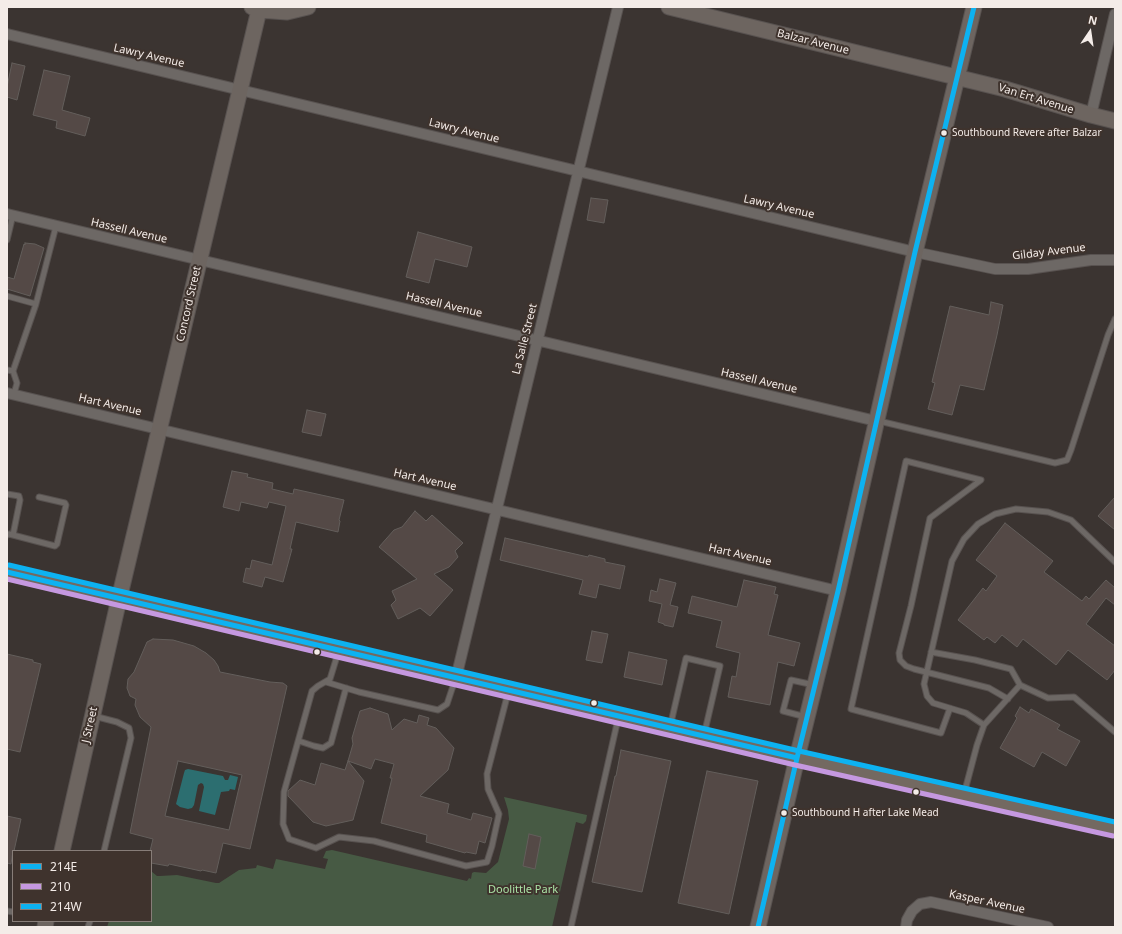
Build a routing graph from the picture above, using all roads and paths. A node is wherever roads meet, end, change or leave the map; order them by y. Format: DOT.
graph roads {
  1 [pos="308,7"];
  2 [pos="618,7"];
  3 [pos="669,7"];
  4 [pos="974,7"];
  5 [pos="256,8"];
  6 [pos="1115,14"];
  7 [pos="7,34"];
  8 [pos="956,77"];
  9 [pos="240,90"];
  10 [pos="1091,116"];
  11 [pos="1115,121"];
  12 [pos="578,171"];
  13 [pos="10,214"];
  14 [pos="56,226"];
  15 [pos="7,240"];
  16 [pos="915,252"];
  17 [pos="200,260"];
  18 [pos="1115,260"];
  19 [pos="7,296"];
  20 [pos="36,304"];
  21 [pos="1115,320"];
  22 [pos="537,340"];
  23 [pos="7,370"];
  24 [pos="14,371"];
  25 [pos="10,393"];
  26 [pos="876,421"];
  27 [pos="159,429"];
  28 [pos="7,494"];
  29 [pos="39,497"];
  30 [pos="497,510"];
  31 [pos="10,535"];
  32 [pos="1115,562"];
  33 [pos="7,572"];
  34 [pos="838,590"];
  35 [pos="119,598"];
  36 [pos="339,650"];
  37 [pos="931,652"];
  38 [pos="926,673"];
  39 [pos="456,678"];
  40 [pos="326,682"];
  41 [pos="815,685"];
  42 [pos="1020,685"];
  43 [pos="346,688"];
  44 [pos="508,690"];
  45 [pos="1008,698"];
  46 [pos="950,708"];
  47 [pos="92,716"];
  48 [pos="619,716"];
  49 [pos="807,717"];
  50 [pos="984,725"];
  51 [pos="669,728"];
  52 [pos="1115,732"];
  53 [pos="704,736"];
  54 [pos="299,741"];
  55 [pos="797,758"];
  56 [pos="963,795"];
  57 [pos="1115,828"];
  58 [pos="62,850"];
  59 [pos="104,850"];
  60 [pos="571,927"];
  61 [pos="758,927"];
  62 [pos="906,927"];
  63 [pos="1047,927"];
  1 -- 5 [label="street"];
  2 -- 12 [label="street, La Salle Street"];
  3 -- 8 [label="street, Balzar Avenue"];
  4 -- 8 [label="street"];
  5 -- 9 [label="street, Concord Street"];
  6 -- 10 [label="street"];
  7 -- 9 [label="street, Lawry Avenue"];
  8 -- 10 [label="street, Van Ert Avenue"];
  8 -- 16 [label="street"];
  9 -- 12 [label="street, Lawry Avenue"];
  9 -- 17 [label="street, Concord Street"];
  10 -- 11 [label="street, Van Ert Avenue"];
  12 -- 16 [label="street, Lawry Avenue"];
  12 -- 22 [label="street, La Salle Street"];
  13 -- 14 [label="street, Hassell Avenue"];
  13 -- 15 [label="lane"];
  14 -- 17 [label="street, Hassell Avenue"];
  14 -- 20 [label="lane"];
  16 -- 18 [label="street, Gilday Avenue"];
  16 -- 26 [label="street"];
  17 -- 22 [label="street, Hassell Avenue"];
  17 -- 27 [label="street, Concord Street"];
  19 -- 20 [label="lane"];
  20 -- 24 [label="lane"];
  21 -- 26 [label="lane"];
  22 -- 26 [label="street, Hassell Avenue"];
  22 -- 30 [label="street, La Salle Street"];
  23 -- 24 [label="lane"];
  24 -- 25 [label="lane"];
  25 -- 27 [label="street, Hart Avenue"];
  26 -- 34 [label="street"];
  27 -- 30 [label="street, Hart Avenue"];
  27 -- 35 [label="street, Concord Street"];
  28 -- 31 [label="lane"];
  29 -- 31 [label="lane"];
  30 -- 34 [label="street, Hart Avenue"];
  30 -- 39 [label="street, La Salle Street"];
  32 -- 37 [label="lane"];
  33 -- 35 [label="main road"];
  34 -- 41 [label="street"];
  35 -- 36 [label="main road"];
  35 -- 47 [label="street, J Street"];
  36 -- 39 [label="main road"];
  36 -- 40 [label="lane"];
  37 -- 38 [label="lane"];
  37 -- 42 [label="lane"];
  38 -- 45 [label="lane"];
  38 -- 46 [label="lane"];
  38 -- 46 [label="lane"];
  39 -- 43 [label="lane"];
  39 -- 44 [label="main road"];
  40 -- 43 [label="lane"];
  40 -- 54 [label="lane"];
  41 -- 49 [label="street"];
  41 -- 49 [label="lane"];
  42 -- 45 [label="lane"];
  42 -- 52 [label="lane"];
  43 -- 54 [label="lane"];
  44 -- 48 [label="main road"];
  44 -- 54 [label="lane"];
  45 -- 50 [label="lane"];
  46 -- 50 [label="lane"];
  47 -- 58 [label="street, J Street"];
  47 -- 59 [label="lane"];
  48 -- 51 [label="main road"];
  48 -- 60 [label="lane"];
  49 -- 55 [label="street"];
  50 -- 56 [label="lane"];
  51 -- 53 [label="main road"];
  51 -- 53 [label="lane"];
  53 -- 55 [label="main road"];
  55 -- 56 [label="main road"];
  55 -- 61 [label="street"];
  56 -- 57 [label="main road"];
  62 -- 63 [label="street, Kasper Avenue"];
}
